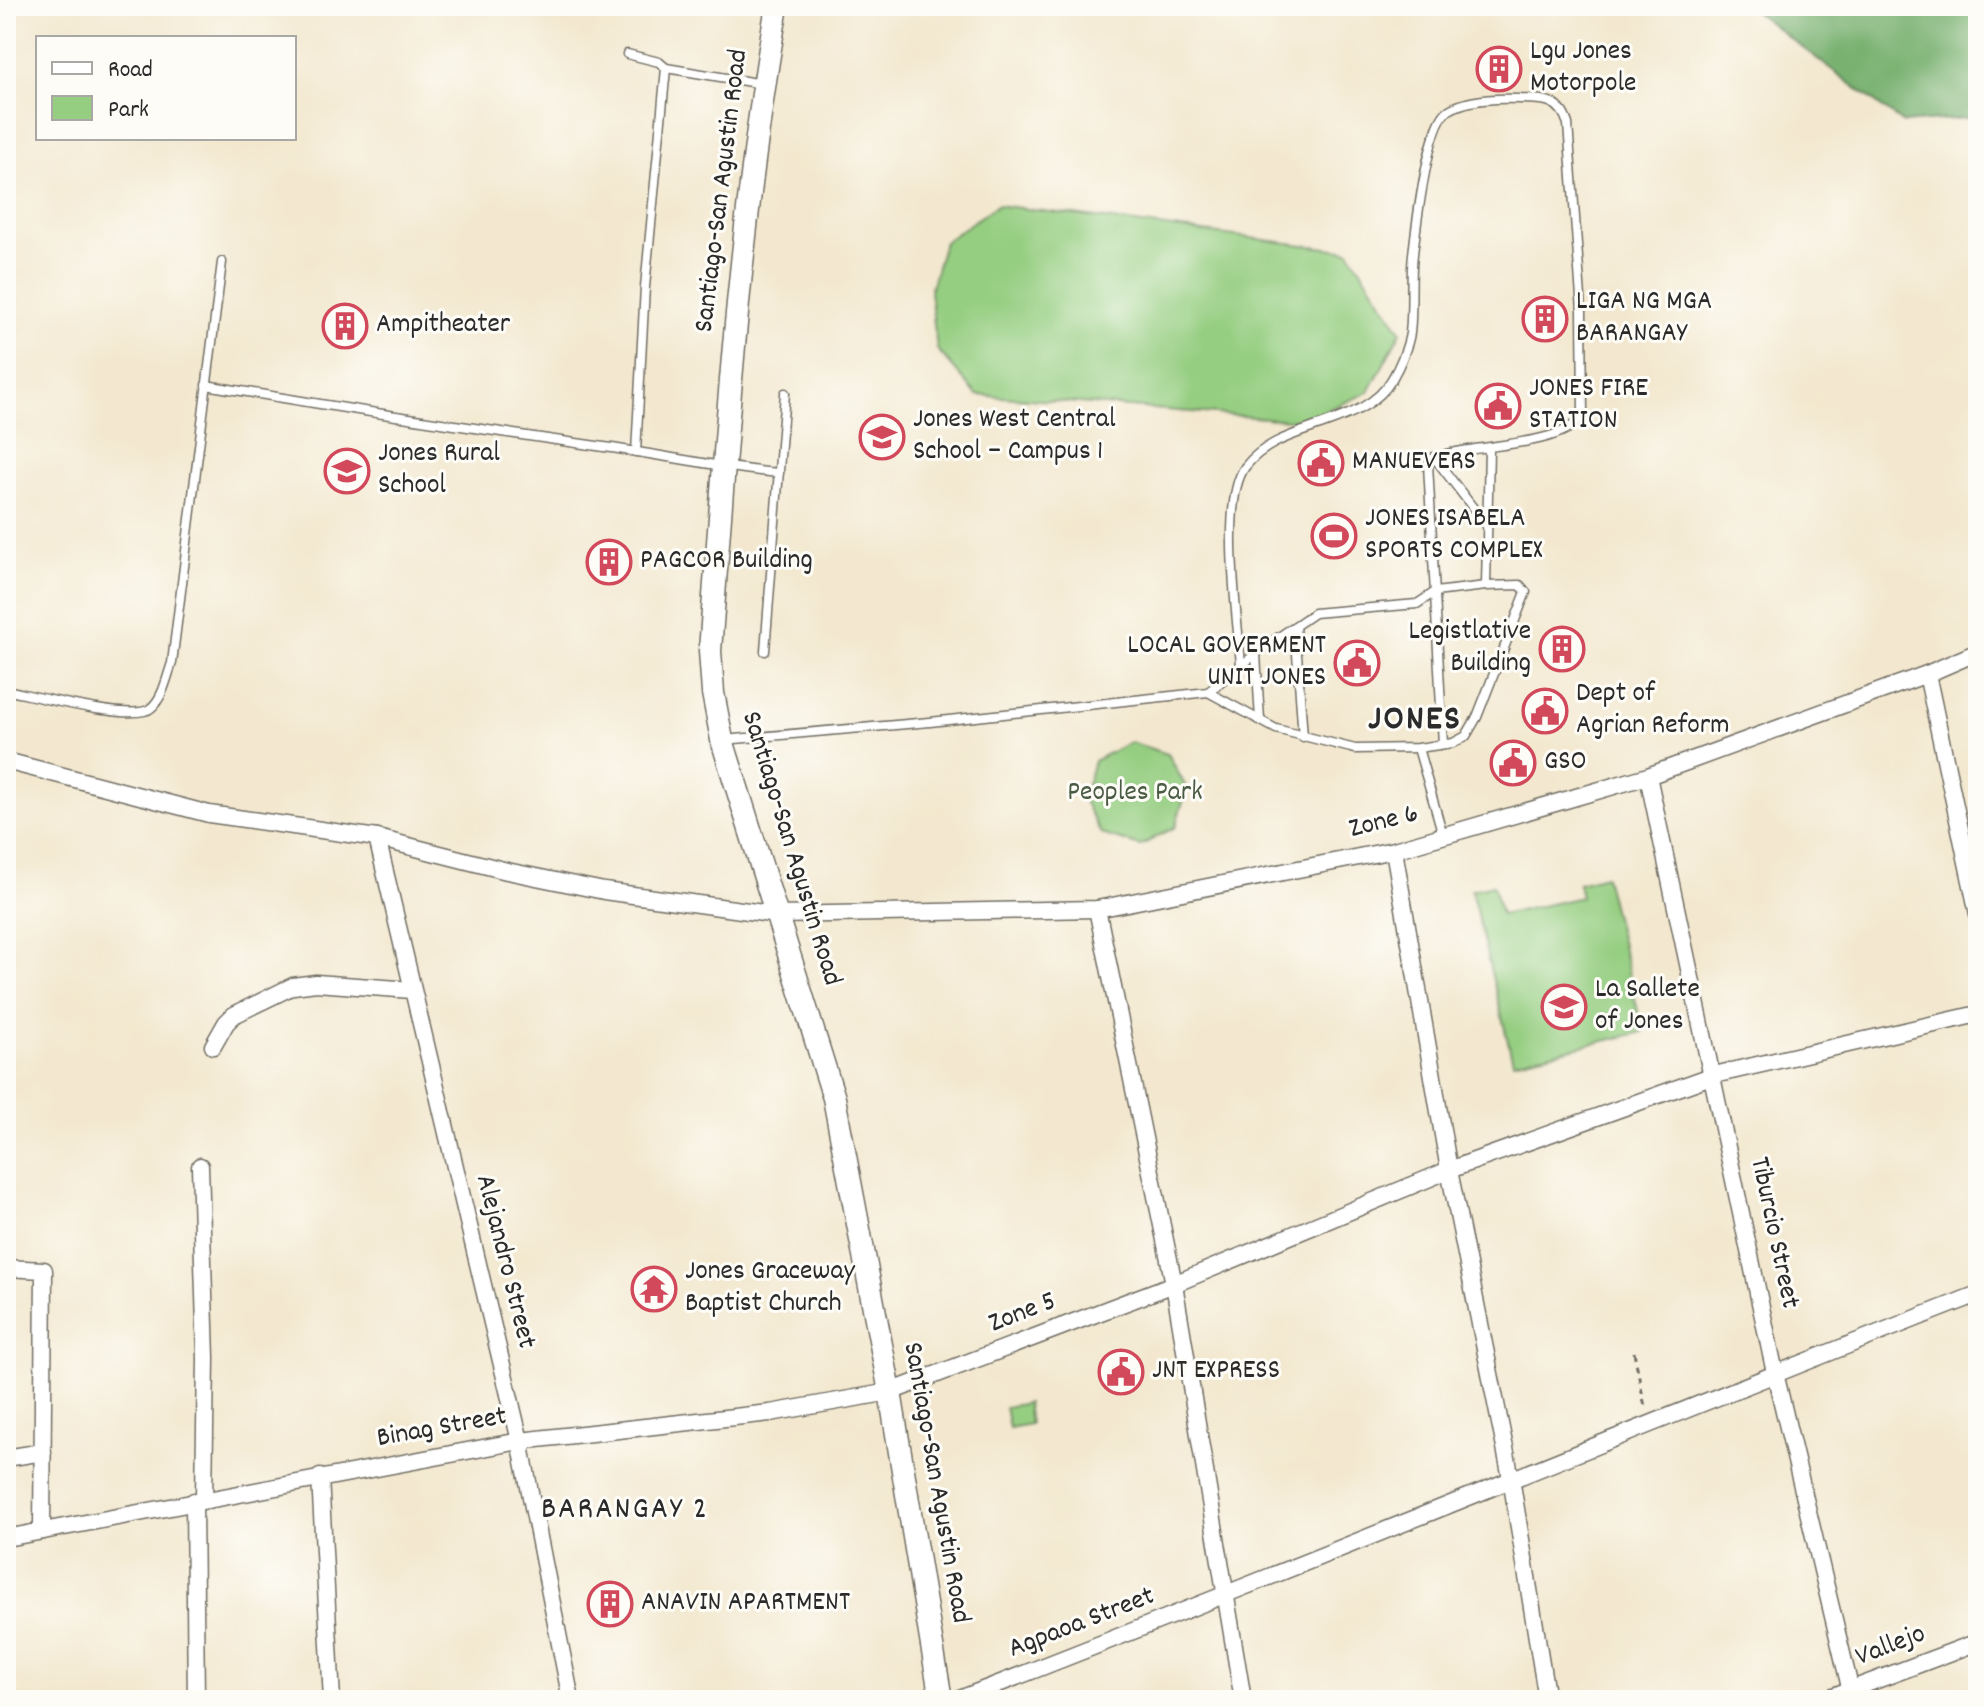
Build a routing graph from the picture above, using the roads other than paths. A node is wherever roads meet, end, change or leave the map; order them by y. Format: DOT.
graph roads {
  1 [pos="777,6"];
  2 [pos="627,54"];
  3 [pos="666,68"];
  4 [pos="763,84"];
  5 [pos="222,262"];
  6 [pos="206,385"];
  7 [pos="785,393"];
  8 [pos="1489,449"];
  9 [pos="636,452"];
  10 [pos="1434,457"];
  11 [pos="724,468"];
  12 [pos="779,473"];
  13 [pos="1487,526"];
  14 [pos="1486,586"];
  15 [pos="1435,592"];
  16 [pos="1295,626"];
  17 [pos="765,651"];
  18 [pos="1978,652"];
  19 [pos="1256,654"];
  20 [pos="1241,665"];
  21 [pos="1927,674"];
  22 [pos="6,690"];
  23 [pos="1208,692"];
  24 [pos="1260,720"];
  25 [pos="1303,737"];
  26 [pos="722,740"];
  27 [pos="1443,744"];
  28 [pos="1418,748"];
  29 [pos="6,761"];
  30 [pos="1648,776"];
  31 [pos="1443,835"];
  32 [pos="377,838"];
  33 [pos="1394,850"];
  34 [pos="1097,909"];
  35 [pos="1978,914"];
  36 [pos="777,915"];
  37 [pos="412,990"];
  38 [pos="1978,1014"];
  39 [pos="213,1046"];
  40 [pos="1714,1075"];
  41 [pos="200,1166"];
  42 [pos="1449,1170"];
  43 [pos="6,1268"];
  44 [pos="1174,1284"];
  45 [pos="1978,1294"];
  46 [pos="1775,1373"];
  47 [pos="890,1392"];
  48 [pos="520,1441"];
  49 [pos="43,1452"];
  50 [pos="6,1458"];
  51 [pos="320,1477"];
  52 [pos="1511,1478"];
  53 [pos="199,1500"];
  54 [pos="42,1531"];
  55 [pos="6,1538"];
  56 [pos="1226,1596"];
  57 [pos="1978,1642"];
  58 [pos="1852,1695"];
  59 [pos="196,1700"];
  60 [pos="332,1700"];
  61 [pos="571,1700"];
  62 [pos="941,1700"];
  63 [pos="957,1700"];
  64 [pos="1243,1700"];
  65 [pos="1547,1700"];
  66 [pos="1823,1700"];
  1 -- 4 [label="main road, Santiago-San Agustin Road"];
  2 -- 3 [label="lane"];
  3 -- 4 [label="lane"];
  3 -- 9 [label="lane"];
  4 -- 11 [label="main road, Santiago-San Agustin Road"];
  5 -- 6 [label="lane"];
  6 -- 9 [label="lane"];
  6 -- 22 [label="lane"];
  7 -- 12 [label="lane"];
  8 -- 10 [label="lane"];
  8 -- 13 [label="lane"];
  8 -- 20 [label="lane"];
  9 -- 11 [label="lane"];
  10 -- 13 [label="lane"];
  10 -- 15 [label="lane"];
  11 -- 12 [label="lane"];
  11 -- 26 [label="main road, Santiago-San Agustin Road"];
  12 -- 17 [label="lane"];
  13 -- 14 [label="lane"];
  14 -- 15 [label="lane"];
  14 -- 27 [label="lane"];
  15 -- 16 [label="lane"];
  15 -- 27 [label="lane"];
  16 -- 19 [label="lane"];
  16 -- 25 [label="lane"];
  18 -- 21 [label="street, Zone 6"];
  19 -- 20 [label="lane"];
  19 -- 24 [label="lane"];
  20 -- 23 [label="lane"];
  21 -- 30 [label="street, Zone 6"];
  21 -- 35 [label="street"];
  23 -- 24 [label="lane"];
  23 -- 26 [label="lane"];
  24 -- 25 [label="lane"];
  25 -- 28 [label="lane"];
  26 -- 36 [label="main road, Santiago-San Agustin Road"];
  27 -- 28 [label="lane"];
  28 -- 31 [label="lane"];
  29 -- 32 [label="street, Zone 6"];
  30 -- 31 [label="street, Zone 6"];
  30 -- 40 [label="street, Tiburcio Street"];
  31 -- 33 [label="street, Zone 6"];
  32 -- 36 [label="street, Zone 6"];
  32 -- 37 [label="street, Alejandro Street"];
  33 -- 34 [label="street, Zone 6"];
  33 -- 42 [label="street"];
  34 -- 36 [label="street, Zone 6"];
  34 -- 44 [label="street"];
  36 -- 47 [label="main road, Santiago-San Agustin Road"];
  37 -- 39 [label="street"];
  37 -- 48 [label="street, Alejandro Street"];
  38 -- 40 [label="street, Zone 5"];
  40 -- 42 [label="street, Zone 5"];
  40 -- 46 [label="street, Tiburcio Street"];
  41 -- 53 [label="street"];
  42 -- 44 [label="street, Zone 5"];
  42 -- 52 [label="street"];
  43 -- 49 [label="street"];
  44 -- 47 [label="street, Zone 5"];
  44 -- 56 [label="street"];
  45 -- 46 [label="street, Agpaoa Street"];
  46 -- 52 [label="street, Agpaoa Street"];
  46 -- 58 [label="street, Tiburcio Street"];
  47 -- 48 [label="street, Binag Street"];
  47 -- 62 [label="main road, Santiago-San Agustin Road"];
  48 -- 51 [label="street, Binag Street"];
  48 -- 61 [label="street, Alejandro Street"];
  49 -- 50 [label="street"];
  49 -- 54 [label="street"];
  51 -- 53 [label="street, Binag Street"];
  51 -- 60 [label="street"];
  52 -- 56 [label="street, Agpaoa Street"];
  52 -- 65 [label="street"];
  53 -- 54 [label="street, Binag Street"];
  53 -- 59 [label="street"];
  54 -- 55 [label="street, Binag Street"];
  56 -- 63 [label="street, Agpaoa Street"];
  56 -- 64 [label="street"];
  57 -- 58 [label="street, Vallejo"];
  58 -- 66 [label="street, Vallejo"];
}
